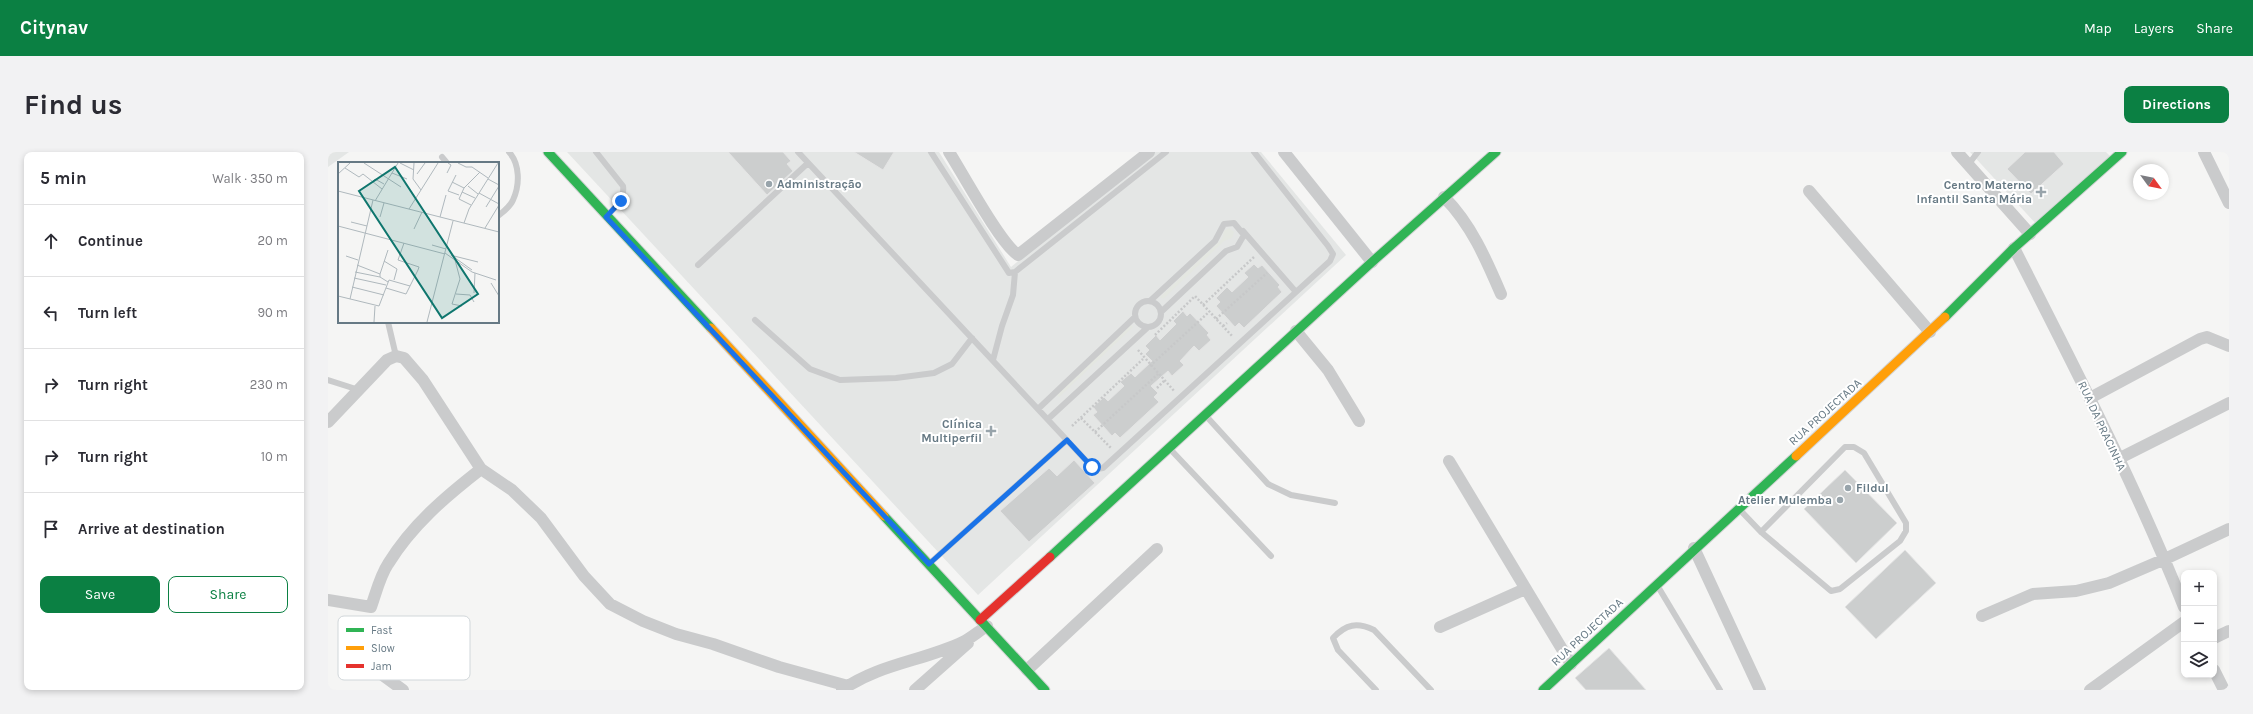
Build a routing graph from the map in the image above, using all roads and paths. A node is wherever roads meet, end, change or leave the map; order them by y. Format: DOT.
graph roads {
  1 [pos="509,152"];
  2 [pos="548,152"];
  3 [pos="596,152"];
  4 [pos="798,152"];
  5 [pos="931,152"];
  6 [pos="949,152"];
  7 [pos="1149,152"];
  8 [pos="1166,152"];
  9 [pos="1254,152"];
  10 [pos="1284,152"];
  11 [pos="1496,152"];
  12 [pos="1956,152"];
  13 [pos="1978,152"];
  14 [pos="2122,152"];
  15 [pos="2204,152"];
  16 [pos="442,157"];
  17 [pos="447,162"];
  18 [pos="808,163"];
  19 [pos="1968,165"];
  20 [pos="1809,191"];
  21 [pos="1444,197"];
  22 [pos="2229,203"];
  23 [pos="499,215"];
  24 [pos="606,217"];
  25 [pos="1242,230"];
  26 [pos="2030,234"];
  27 [pos="2014,248"];
  28 [pos="1257,254"];
  29 [pos="1372,262"];
  30 [pos="698,265"];
  31 [pos="1272,268"];
  32 [pos="1015,272"];
  33 [pos="1296,292"];
  34 [pos="1501,294"];
  35 [pos="1150,301"];
  36 [pos="1203,305"];
  37 [pos="1161,312"];
  38 [pos="1209,312"];
  39 [pos="1135,317"];
  40 [pos="1216,319"];
  41 [pos="755,320"];
  42 [pos="388,323"];
  43 [pos="1227,323"];
  44 [pos="1223,326"];
  45 [pos="1146,328"];
  46 [pos="1296,331"];
  47 [pos="1930,332"];
  48 [pos="1153,336"];
  49 [pos="972,338"];
  50 [pos="1236,340"];
  51 [pos="1142,346"];
  52 [pos="2229,346"];
  53 [pos="396,356"];
  54 [pos="1143,359"];
  55 [pos="993,360"];
  56 [pos="1150,366"];
  57 [pos="1158,374"];
  58 [pos="328,380"];
  59 [pos="1164,381"];
  60 [pos="1157,388"];
  61 [pos="359,390"];
  62 [pos="1177,395"];
  63 [pos="2090,398"];
  64 [pos="2229,402"];
  65 [pos="1038,408"];
  66 [pos="1206,416"];
  67 [pos="1080,418"];
  68 [pos="1048,419"];
  69 [pos="1359,421"];
  70 [pos="328,422"];
  71 [pos="1069,423"];
  72 [pos="1072,426"];
  73 [pos="1077,432"];
  74 [pos="1095,432"];
  75 [pos="1067,440"];
  76 [pos="1170,448"];
  77 [pos="1115,452"];
  78 [pos="2118,459"];
  79 [pos="1450,461"];
  80 [pos="481,469"];
  81 [pos="1335,503"];
  82 [pos="1738,508"];
  83 [pos="2229,529"];
  84 [pos="1760,532"];
  85 [pos="1694,548"];
  86 [pos="1157,549"];
  87 [pos="1271,556"];
  88 [pos="2165,560"];
  89 [pos="929,564"];
  90 [pos="1656,584"];
  91 [pos="1525,589"];
  92 [pos="328,600"];
  93 [pos="2184,606"];
  94 [pos="1982,616"];
  95 [pos="983,623"];
  96 [pos="2181,624"];
  97 [pos="1440,627"];
  98 [pos="2229,631"];
  99 [pos="2217,637"];
  100 [pos="1571,664"];
  101 [pos="1027,670"];
  102 [pos="2217,676"];
  103 [pos="389,680"];
  104 [pos="926,680"];
  105 [pos="845,688"];
  106 [pos="403,690"];
  107 [pos="909,690"];
  108 [pos="915,690"];
  109 [pos="1045,690"];
  110 [pos="1376,690"];
  111 [pos="1431,690"];
  112 [pos="1543,690"];
  113 [pos="1720,690"];
  114 [pos="1760,690"];
  115 [pos="2090,690"];
  116 [pos="2224,690"];
  1 -- 23 [label="lane"];
  2 -- 24 [label="street"];
  3 -- 24 [label="lane"];
  4 -- 18 [label="lane"];
  5 -- 32 [label="lane"];
  6 -- 7 [label="street"];
  8 -- 32 [label="lane"];
  9 -- 33 [label="lane"];
  10 -- 29 [label="street"];
  11 -- 21 [label="street"];
  12 -- 19 [label="street"];
  13 -- 19 [label="lane"];
  14 -- 26 [label="street, RUA PROJECTADA"];
  15 -- 22 [label="street"];
  16 -- 17 [label="lane"];
  18 -- 30 [label="lane"];
  18 -- 49 [label="lane"];
  19 -- 26 [label="street"];
  20 -- 47 [label="street"];
  21 -- 29 [label="street"];
  21 -- 34 [label="street"];
  24 -- 89 [label="street"];
  25 -- 33 [label="lane"];
  25 -- 35 [label="lane"];
  25 -- 37 [label="lane"];
  26 -- 27 [label="street, RUA PROJECTADA"];
  27 -- 47 [label="street, RUA PROJECTADA"];
  27 -- 63 [label="street, RUA DA PRACINHA"];
  28 -- 36 [label="path"];
  29 -- 46 [label="street"];
  31 -- 40 [label="path"];
  32 -- 55 [label="lane"];
  33 -- 75 [label="lane"];
  35 -- 37 [label="lane"];
  35 -- 39 [label="lane"];
  36 -- 38 [label="path"];
  36 -- 48 [label="path"];
  37 -- 45 [label="lane"];
  38 -- 40 [label="path"];
  38 -- 56 [label="path"];
  39 -- 45 [label="lane"];
  39 -- 65 [label="lane"];
  40 -- 44 [label="path"];
  41 -- 49 [label="lane"];
  42 -- 53 [label="lane"];
  43 -- 44 [label="path"];
  44 -- 50 [label="path"];
  45 -- 68 [label="lane"];
  46 -- 66 [label="street"];
  46 -- 69 [label="street"];
  47 -- 82 [label="street, RUA PROJECTADA"];
  49 -- 55 [label="lane"];
  51 -- 54 [label="path"];
  52 -- 63 [label="street"];
  53 -- 61 [label="street"];
  53 -- 80 [label="street"];
  54 -- 56 [label="path"];
  54 -- 67 [label="path"];
  55 -- 65 [label="lane"];
  56 -- 57 [label="path"];
  57 -- 59 [label="path"];
  57 -- 74 [label="path"];
  58 -- 61 [label="lane"];
  59 -- 60 [label="path"];
  59 -- 62 [label="path"];
  61 -- 70 [label="street"];
  63 -- 78 [label="street, RUA DA PRACINHA"];
  64 -- 78 [label="street"];
  65 -- 68 [label="lane"];
  66 -- 76 [label="street"];
  66 -- 81 [label="lane"];
  67 -- 72 [label="path"];
  67 -- 74 [label="path"];
  68 -- 75 [label="lane"];
  71 -- 72 [label="path"];
  72 -- 73 [label="path"];
  74 -- 77 [label="path"];
  75 -- 89 [label="lane"];
  76 -- 87 [label="lane"];
  76 -- 95 [label="street"];
  78 -- 88 [label="street, RUA DA PRACINHA"];
  79 -- 91 [label="street"];
  80 -- 92 [label="street"];
  80 -- 105 [label="street"];
  82 -- 84 [label="lane"];
  82 -- 85 [label="street, RUA PROJECTADA"];
  83 -- 88 [label="street"];
  84 -- 84 [label="lane"];
  85 -- 90 [label="street, RUA PROJECTADA"];
  85 -- 114 [label="street"];
  86 -- 101 [label="street"];
  88 -- 93 [label="street, RUA DA PRACINHA"];
  88 -- 94 [label="street"];
  89 -- 95 [label="street"];
  90 -- 100 [label="street, RUA PROJECTADA"];
  90 -- 113 [label="lane"];
  91 -- 97 [label="street"];
  91 -- 100 [label="street"];
  95 -- 101 [label="street"];
  95 -- 104 [label="street"];
  95 -- 105 [label="street"];
  96 -- 115 [label="street"];
  98 -- 99 [label="street"];
  100 -- 112 [label="street, RUA PROJECTADA"];
  101 -- 109 [label="street"];
  102 -- 116 [label="street"];
  103 -- 106 [label="street"];
  104 -- 107 [label="street"];
  104 -- 108 [label="street"];
  110 -- 111 [label="lane"];
}
